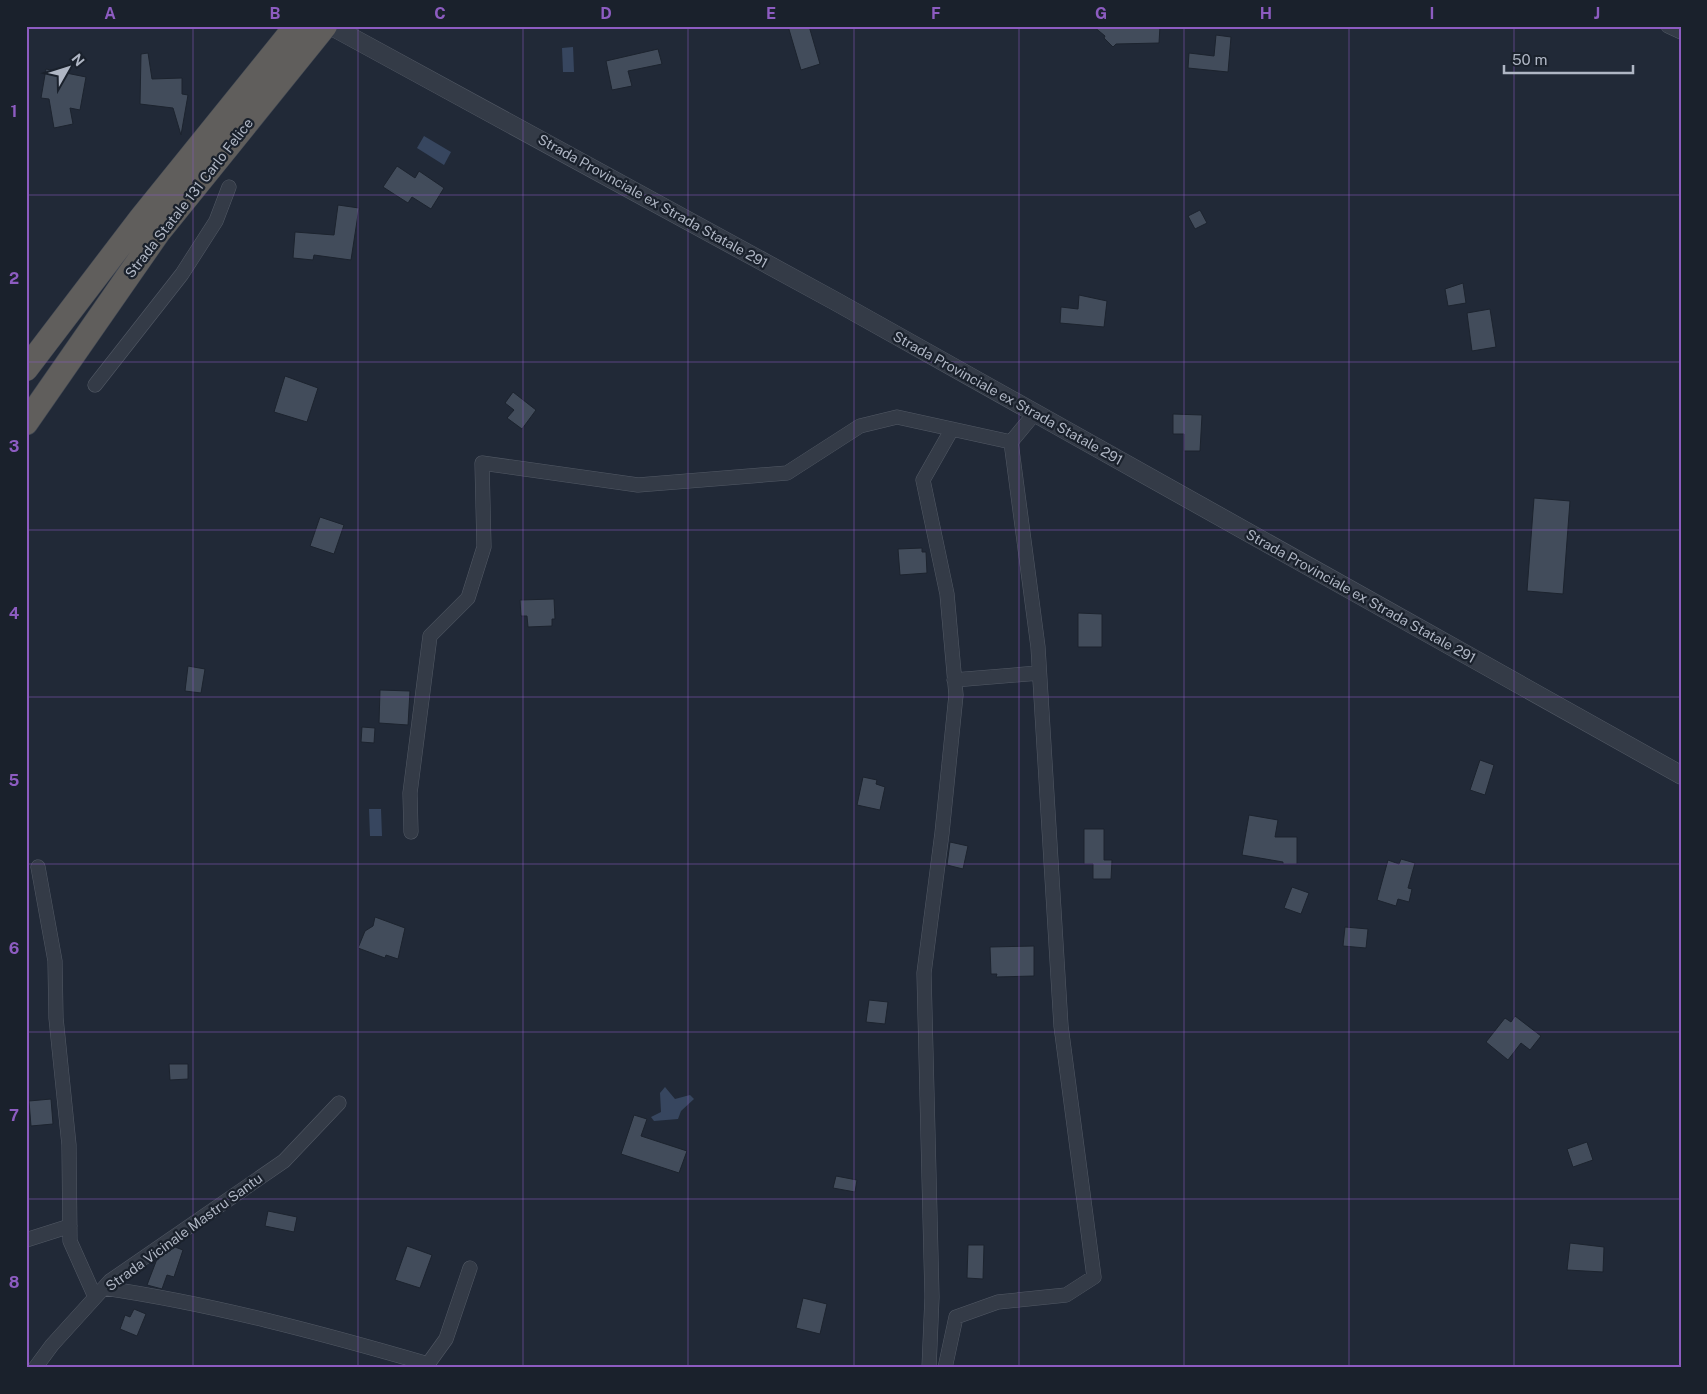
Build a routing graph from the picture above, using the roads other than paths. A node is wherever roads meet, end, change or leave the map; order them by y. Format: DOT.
graph roads {
  1 [pos="296,26"];
  2 [pos="325,26"];
  3 [pos="331,26"];
  4 [pos="1668,26"];
  5 [pos="1681,32"];
  6 [pos="229,187"];
  7 [pos="150,225"];
  8 [pos="26,369"];
  9 [pos="95,385"];
  10 [pos="1035,413"];
  11 [pos="26,424"];
  12 [pos="952,429"];
  13 [pos="1011,442"];
  14 [pos="1039,674"];
  15 [pos="954,680"];
  16 [pos="1681,774"];
  17 [pos="411,832"];
  18 [pos="38,867"];
  19 [pos="339,1103"];
  20 [pos="70,1226"];
  21 [pos="26,1240"];
  22 [pos="470,1268"];
  23 [pos="100,1293"];
  24 [pos="35,1368"];
  25 [pos="929,1368"];
  26 [pos="945,1368"];
  1 -- 7 [label="highway, Strada Statale 131 Carlo Felice"];
  2 -- 7 [label="highway, Strada Statale 131 Carlo Felice"];
  3 -- 10 [label="street, Strada Provinciale ex Strada Statale 291"];
  4 -- 5 [label="street"];
  6 -- 9 [label="street"];
  7 -- 8 [label="highway, Strada Statale 131 Carlo Felice"];
  7 -- 11 [label="highway, Strada Statale 131 Carlo Felice"];
  10 -- 13 [label="street"];
  10 -- 16 [label="street, Strada Provinciale ex Strada Statale 291"];
  12 -- 13 [label="street"];
  12 -- 15 [label="street"];
  12 -- 17 [label="street"];
  13 -- 14 [label="street"];
  14 -- 15 [label="street"];
  14 -- 26 [label="street"];
  15 -- 25 [label="street"];
  18 -- 20 [label="street"];
  19 -- 23 [label="street, Strada Vicinale Mastru Santu"];
  20 -- 21 [label="street"];
  20 -- 23 [label="street"];
  22 -- 23 [label="street"];
  23 -- 24 [label="street, Strada Vicinale Mastru Santu"];
}
